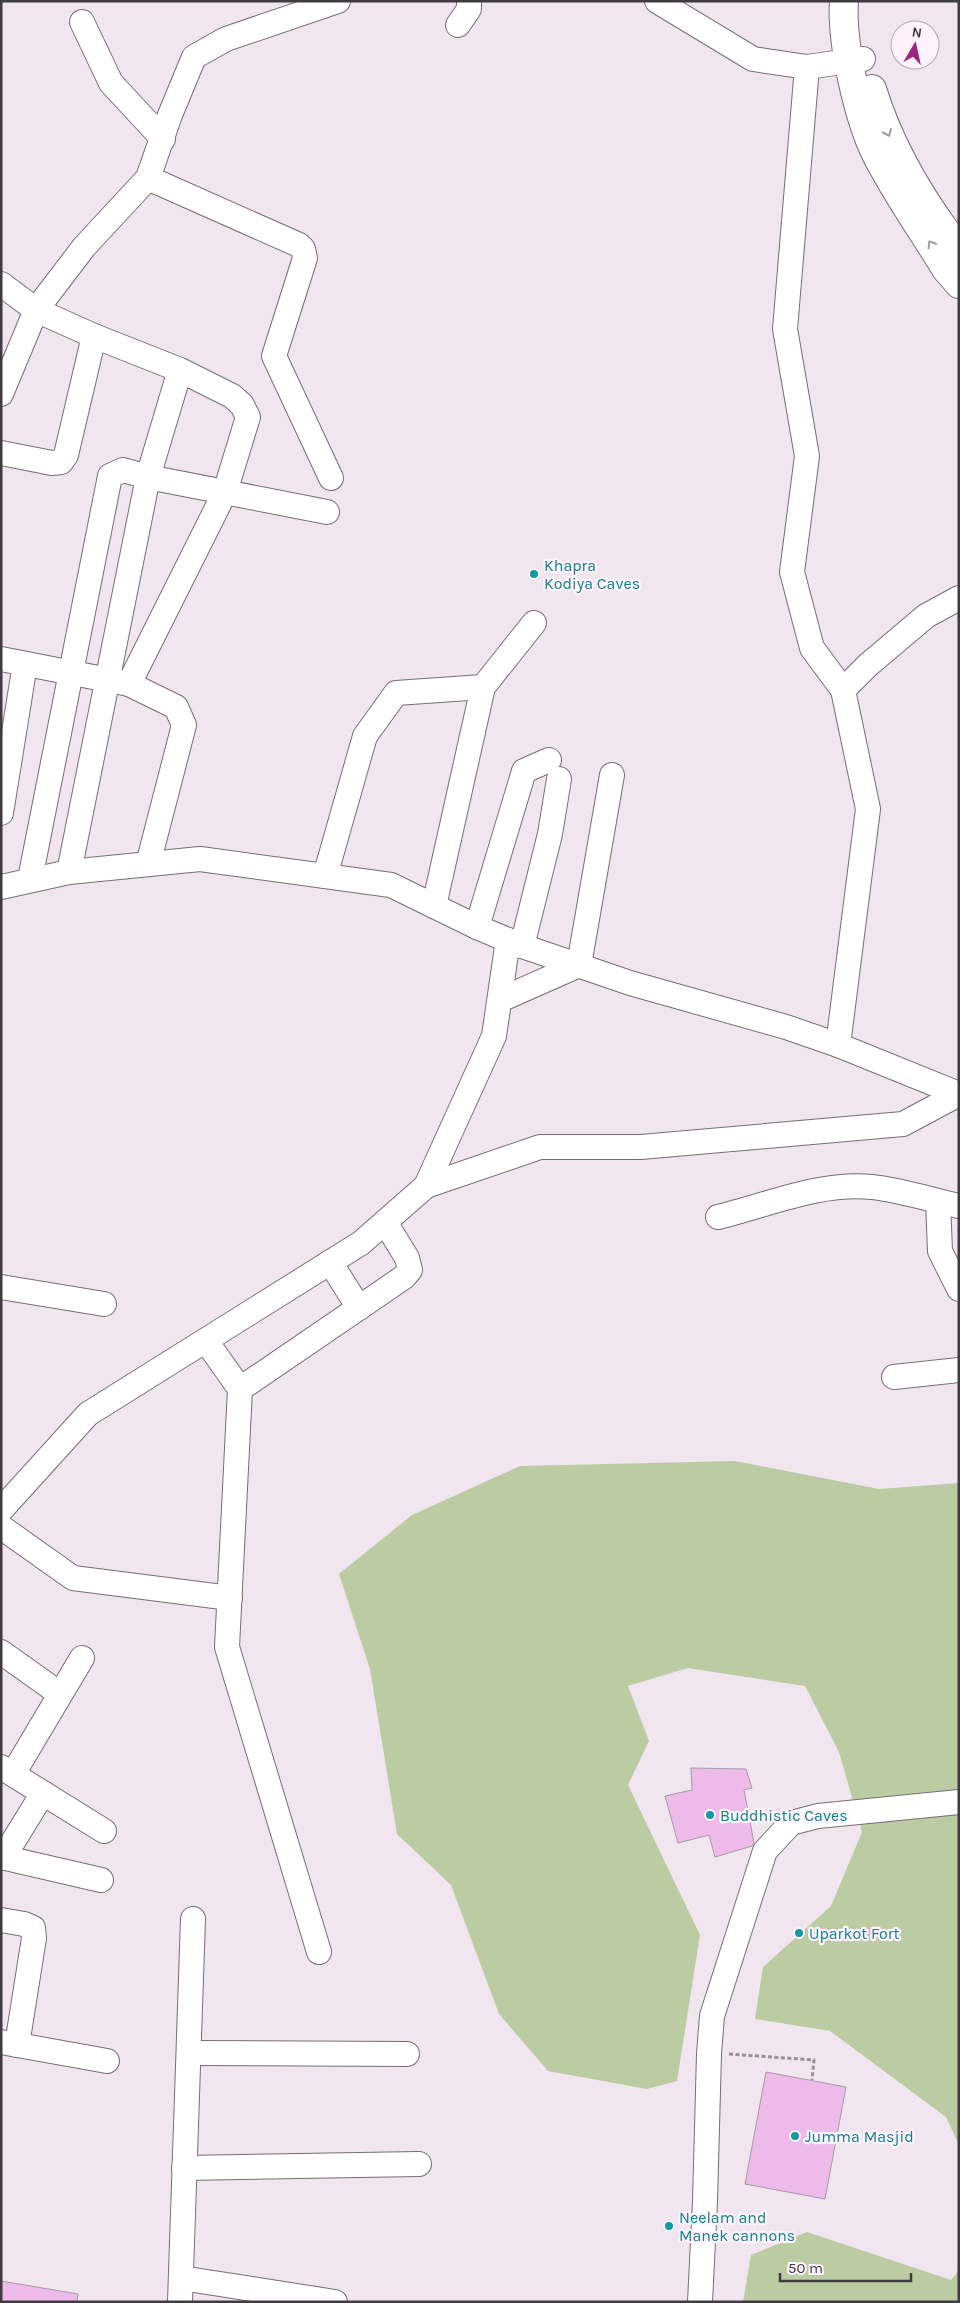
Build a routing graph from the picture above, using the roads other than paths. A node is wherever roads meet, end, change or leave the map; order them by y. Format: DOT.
graph roads {
  1 [pos="338,1"];
  2 [pos="469,1"];
  3 [pos="657,1"];
  4 [pos="844,1"];
  5 [pos="860,1"];
  6 [pos="82,22"];
  7 [pos="458,25"];
  8 [pos="856,60"];
  9 [pos="807,67"];
  10 [pos="163,139"];
  11 [pos="148,178"];
  12 [pos="959,250"];
  13 [pos="1,284"];
  14 [pos="959,284"];
  15 [pos="36,310"];
  16 [pos="94,336"];
  17 [pos="180,370"];
  18 [pos="1,394"];
  19 [pos="1,453"];
  20 [pos="148,477"];
  21 [pos="331,478"];
  22 [pos="225,492"];
  23 [pos="327,512"];
  24 [pos="959,598"];
  25 [pos="935,611"];
  26 [pos="959,621"];
  27 [pos="534,623"];
  28 [pos="1,659"];
  29 [pos="25,664"];
  30 [pos="72,673"];
  31 [pos="118,682"];
  32 [pos="483,687"];
  33 [pos="843,690"];
  34 [pos="612,776"];
  35 [pos="1,813"];
  36 [pos="148,864"];
  37 [pos="69,872"];
  38 [pos="325,876"];
  39 [pos="30,879"];
  40 [pos="1,887"];
  41 [pos="434,906"];
  42 [pos="478,927"];
  43 [pos="515,943"];
  44 [pos="579,966"];
  45 [pos="500,1000"];
  46 [pos="838,1045"];
  47 [pos="959,1094"];
  48 [pos="426,1186"];
  49 [pos="948,1204"];
  50 [pos="718,1217"];
  51 [pos="385,1222"];
  52 [pos="330,1262"];
  53 [pos="1,1287"];
  54 [pos="959,1289"];
  55 [pos="104,1304"];
  56 [pos="359,1308"];
  57 [pos="206,1340"];
  58 [pos="959,1370"];
  59 [pos="894,1377"];
  60 [pos="240,1389"];
  61 [pos="1,1510"];
  62 [pos="1,1527"];
  63 [pos="230,1598"];
  64 [pos="1,1652"];
  65 [pos="82,1658"];
  66 [pos="60,1694"];
  67 [pos="7,1770"];
  68 [pos="43,1793"];
  69 [pos="959,1802"];
  70 [pos="104,1831"];
  71 [pos="2,1858"];
  72 [pos="101,1880"];
  73 [pos="193,1919"];
  74 [pos="1,1920"];
  75 [pos="319,1952"];
  76 [pos="9,2044"];
  77 [pos="189,2053"];
  78 [pos="407,2054"];
  79 [pos="108,2061"];
  80 [pos="419,2164"];
  81 [pos="184,2168"];
  82 [pos="181,2278"];
  83 [pos="180,2302"];
  84 [pos="335,2302"];
  85 [pos="700,2302"];
  1 -- 10 [label="street"];
  2 -- 7 [label="street"];
  3 -- 9 [label="street"];
  4 -- 8 [label="main road"];
  5 -- 8 [label="main road"];
  6 -- 10 [label="street"];
  8 -- 9 [label="street"];
  8 -- 12 [label="main road, one-way"];
  14 -- 8 [label="main road, one-way"];
  9 -- 33 [label="street"];
  10 -- 11 [label="street"];
  11 -- 15 [label="street"];
  11 -- 21 [label="street"];
  13 -- 15 [label="street"];
  15 -- 16 [label="street"];
  15 -- 18 [label="street"];
  16 -- 17 [label="street"];
  16 -- 19 [label="street"];
  17 -- 20 [label="street"];
  17 -- 22 [label="street"];
  20 -- 22 [label="street"];
  20 -- 30 [label="street"];
  20 -- 31 [label="street"];
  22 -- 23 [label="street"];
  22 -- 31 [label="street"];
  24 -- 25 [label="street"];
  25 -- 26 [label="street"];
  25 -- 33 [label="street"];
  27 -- 32 [label="street"];
  28 -- 29 [label="street"];
  29 -- 30 [label="street"];
  29 -- 35 [label="street"];
  30 -- 31 [label="street"];
  30 -- 39 [label="street"];
  31 -- 36 [label="street"];
  31 -- 37 [label="street"];
  32 -- 38 [label="street"];
  32 -- 41 [label="street"];
  33 -- 46 [label="street"];
  34 -- 44 [label="street"];
  36 -- 37 [label="street"];
  36 -- 38 [label="street"];
  37 -- 39 [label="street"];
  38 -- 41 [label="street"];
  39 -- 40 [label="street"];
  41 -- 42 [label="street"];
  42 -- 43 [label="street"];
  42 -- 43 [label="street"];
  43 -- 44 [label="street"];
  43 -- 45 [label="street"];
  44 -- 45 [label="street"];
  44 -- 46 [label="street"];
  45 -- 48 [label="street"];
  46 -- 47 [label="street"];
  47 -- 48 [label="street"];
  48 -- 51 [label="street"];
  49 -- 50 [label="street"];
  49 -- 54 [label="street"];
  51 -- 52 [label="street"];
  51 -- 56 [label="street"];
  52 -- 56 [label="street"];
  52 -- 57 [label="street"];
  53 -- 55 [label="street"];
  56 -- 60 [label="street"];
  57 -- 60 [label="street"];
  57 -- 61 [label="street"];
  58 -- 59 [label="street"];
  60 -- 63 [label="street"];
  62 -- 63 [label="street"];
  63 -- 75 [label="street"];
  64 -- 66 [label="street"];
  65 -- 66 [label="street"];
  66 -- 67 [label="street"];
  67 -- 68 [label="street"];
  68 -- 70 [label="street"];
  68 -- 71 [label="street"];
  69 -- 85 [label="street"];
  71 -- 72 [label="street"];
  73 -- 77 [label="street"];
  74 -- 76 [label="street"];
  76 -- 79 [label="street"];
  77 -- 78 [label="street"];
  77 -- 81 [label="street"];
  80 -- 81 [label="street"];
  81 -- 82 [label="street"];
  82 -- 83 [label="street"];
  82 -- 84 [label="street"];
}
